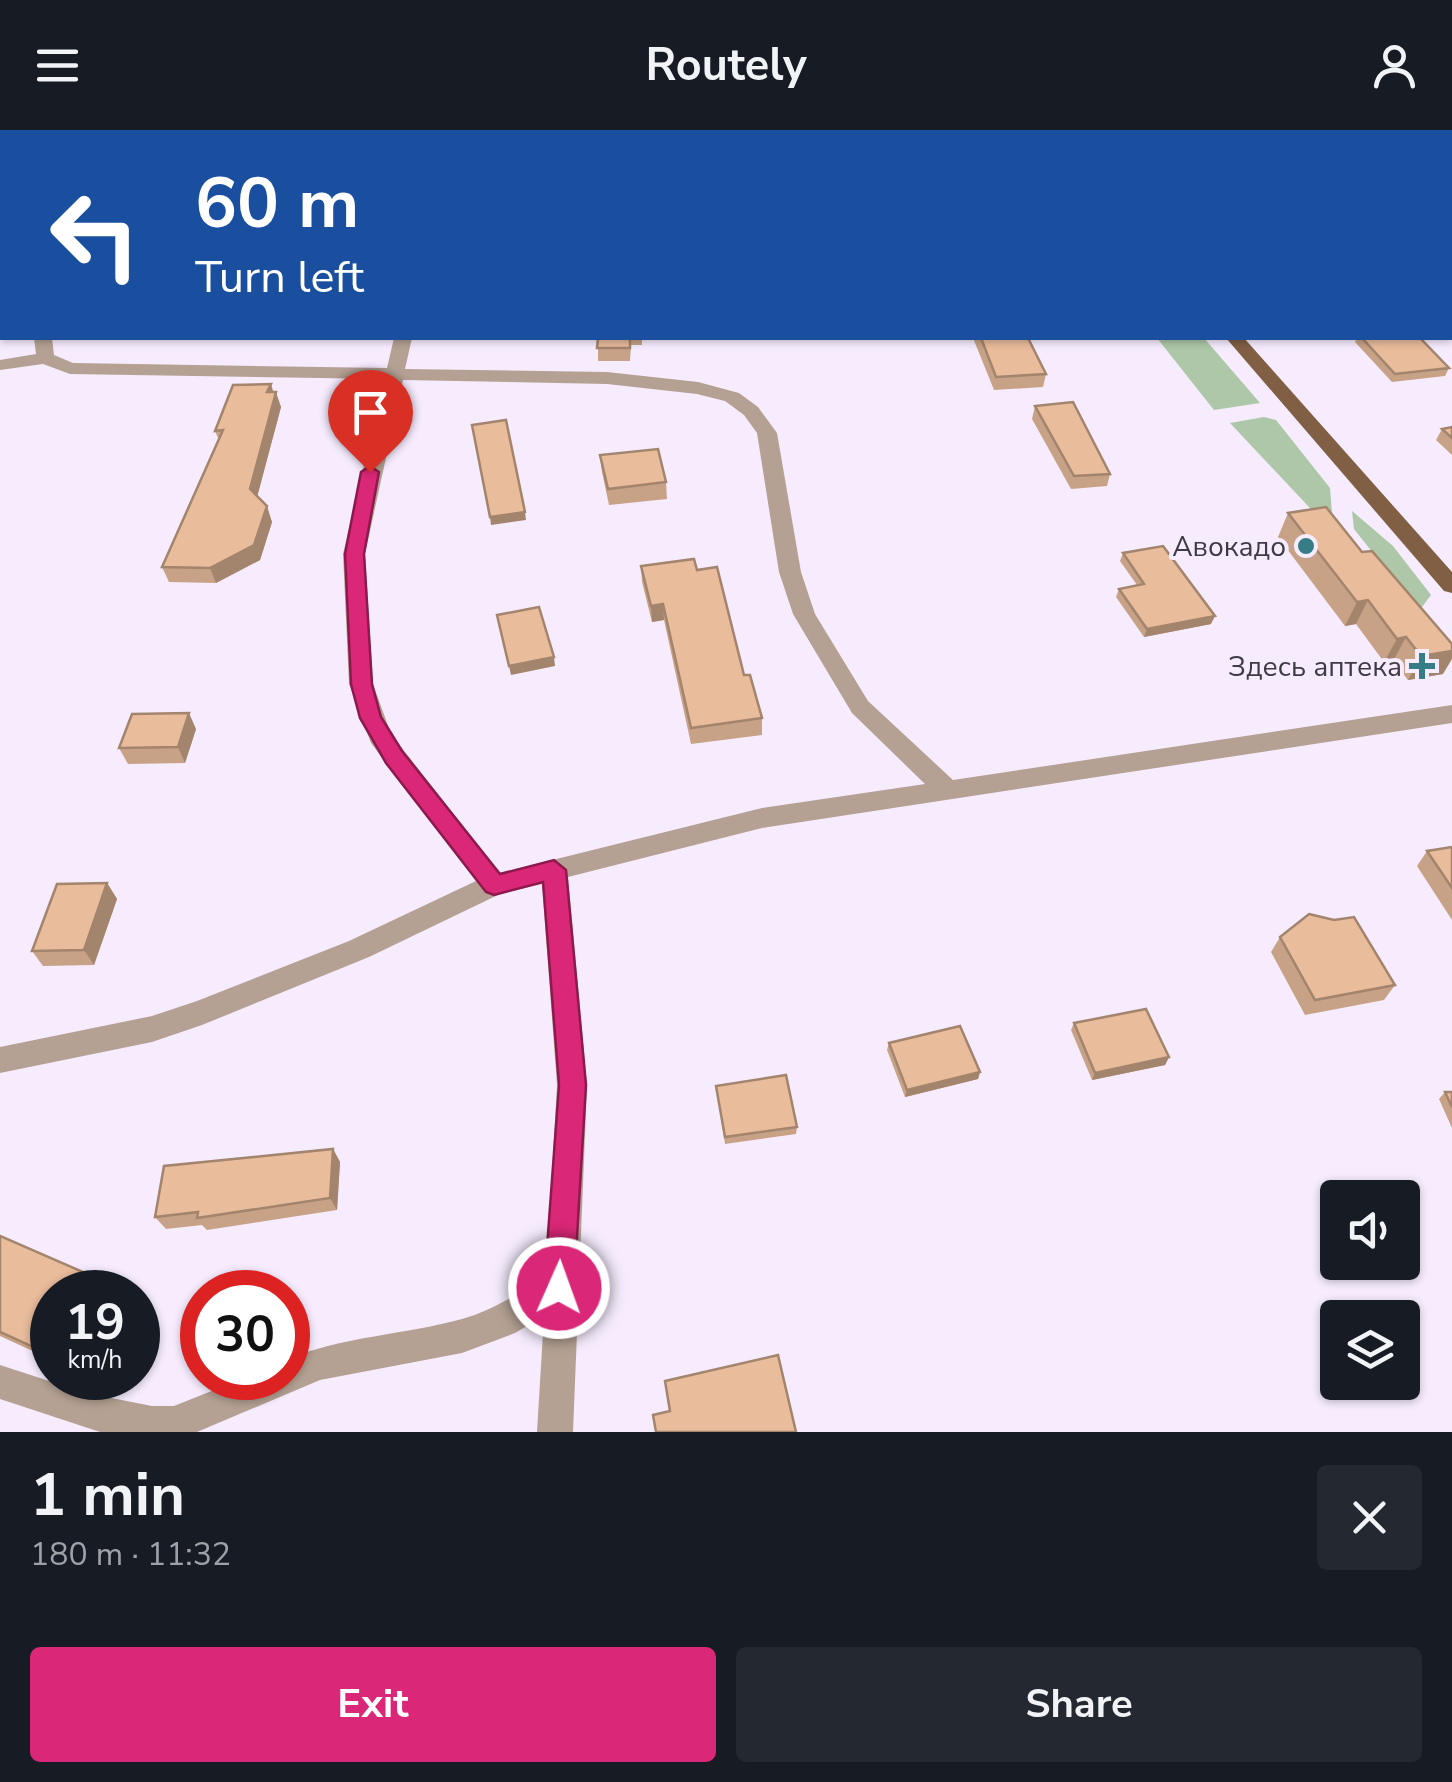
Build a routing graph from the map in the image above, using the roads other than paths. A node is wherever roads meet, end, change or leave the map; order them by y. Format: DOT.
graph roads {
  1 [pos="42,340"];
  2 [pos="403,340"];
  3 [pos="1237,340"];
  4 [pos="44,358"];
  5 [pos="0,365"];
  6 [pos="395,371"];
  7 [pos="1452,586"];
  8 [pos="1452,714"];
  9 [pos="947,789"];
  10 [pos="554,870"];
  11 [pos="494,885"];
  12 [pos="0,1060"];
  13 [pos="559,1288"];
  14 [pos="0,1382"];
  15 [pos="554,1432"];
  1 -- 4 [label="street"];
  2 -- 6 [label="street"];
  3 -- 7 [label="main road"];
  4 -- 5 [label="street"];
  4 -- 6 [label="street"];
  6 -- 9 [label="street"];
  6 -- 11 [label="street"];
  8 -- 9 [label="street"];
  9 -- 10 [label="street"];
  10 -- 11 [label="street"];
  10 -- 13 [label="street"];
  11 -- 12 [label="street"];
  13 -- 14 [label="street"];
  13 -- 15 [label="street"];
}
